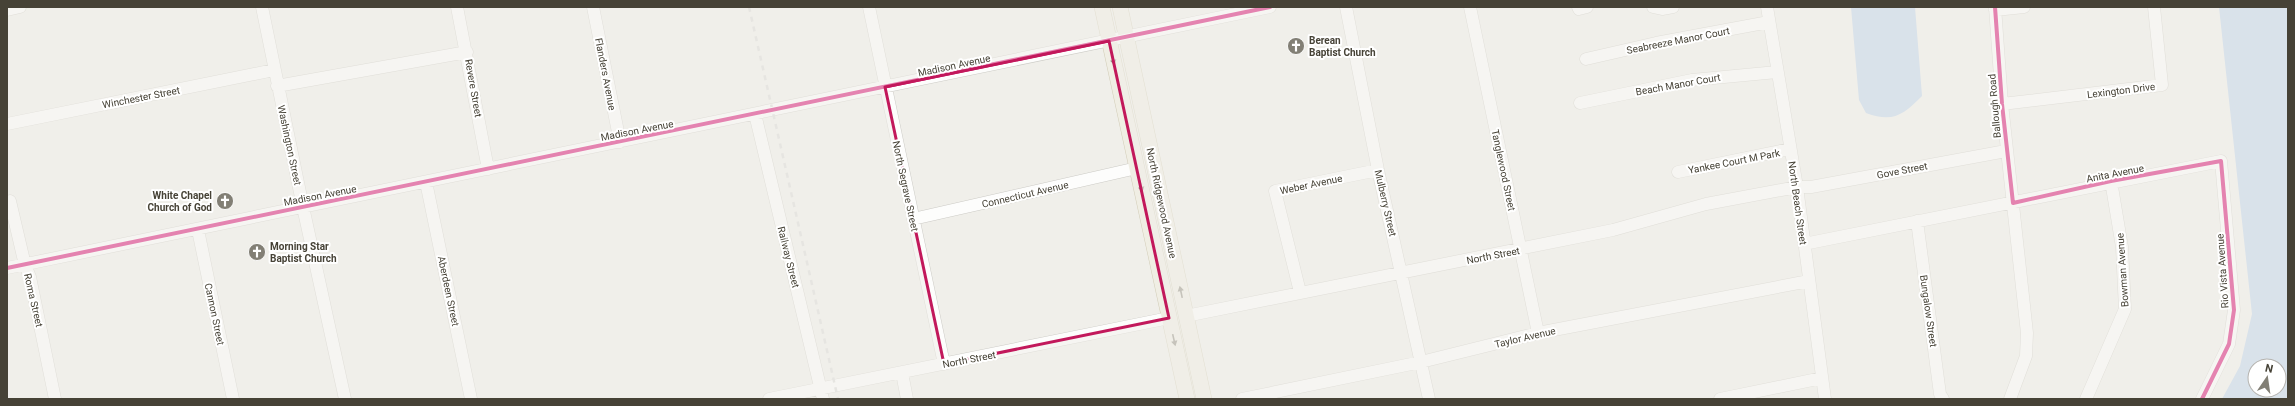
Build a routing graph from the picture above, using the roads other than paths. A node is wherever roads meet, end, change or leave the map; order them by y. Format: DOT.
graph roads {
  1 [pos="20,7"];
  2 [pos="262,7"];
  3 [pos="457,7"];
  4 [pos="593,7"];
  5 [pos="869,7"];
  6 [pos="1102,7"];
  7 [pos="1120,7"];
  8 [pos="1270,7"];
  9 [pos="1346,7"];
  10 [pos="1470,7"];
  11 [pos="1578,7"];
  12 [pos="1587,7"];
  13 [pos="1653,7"];
  14 [pos="1673,7"];
  15 [pos="1767,7"];
  16 [pos="2024,7"];
  17 [pos="2154,7"];
  18 [pos="1995,9"];
  19 [pos="7,10"];
  20 [pos="1769,22"];
  21 [pos="1126,37"];
  22 [pos="1109,40"];
  23 [pos="467,52"];
  24 [pos="1586,59"];
  25 [pos="274,70"];
  26 [pos="1777,72"];
  27 [pos="277,86"];
  28 [pos="885,87"];
  29 [pos="1580,103"];
  30 [pos="2002,104"];
  31 [pos="755,114"];
  32 [pos="7,124"];
  33 [pos="620,142"];
  34 [pos="1790,149"];
  35 [pos="2006,151"];
  36 [pos="2221,161"];
  37 [pos="1137,168"];
  38 [pos="488,169"];
  39 [pos="1378,170"];
  40 [pos="1678,172"];
  41 [pos="2111,181"];
  42 [pos="426,182"];
  43 [pos="1797,187"];
  44 [pos="10,201"];
  45 [pos="2013,203"];
  46 [pos="303,207"];
  47 [pos="913,219"];
  48 [pos="1917,221"];
  49 [pos="198,230"];
  50 [pos="1804,244"];
  51 [pos="1521,250"];
  52 [pos="25,265"];
  53 [pos="7,268"];
  54 [pos="1402,273"];
  55 [pos="1810,281"];
  56 [pos="1300,292"];
  57 [pos="1186,316"];
  58 [pos="1169,318"];
  59 [pos="1538,333"];
  60 [pos="1421,362"];
  61 [pos="944,364"];
  62 [pos="902,372"];
  63 [pos="1822,378"];
  64 [pos="822,394"];
  65 [pos="2011,398"];
  66 [pos="55,399"];
  67 [pos="233,399"];
  68 [pos="346,399"];
  69 [pos="471,399"];
  70 [pos="769,399"];
  71 [pos="907,399"];
  72 [pos="1187,399"];
  73 [pos="1204,399"];
  74 [pos="1242,399"];
  75 [pos="1429,399"];
  76 [pos="1720,399"];
  77 [pos="1825,399"];
  78 [pos="1943,399"];
  79 [pos="1999,399"];
  80 [pos="2086,399"];
  81 [pos="2202,399"];
  1 -- 19 [label="street"];
  2 -- 25 [label="street, Washington Street"];
  3 -- 23 [label="street, Revere Street"];
  4 -- 33 [label="street, Flanders Avenue"];
  5 -- 28 [label="street, North Segrave Street"];
  6 -- 22 [label="main road, North Ridgewood Avenue"];
  7 -- 21 [label="main road, North Ridgewood Avenue"];
  8 -- 21 [label="street, Madison Avenue"];
  9 -- 39 [label="street, Mulberry Street"];
  10 -- 51 [label="street, Tanglewood Street"];
  11 -- 12 [label="street"];
  13 -- 14 [label="street"];
  15 -- 20 [label="street, North Beach Street"];
  16 -- 18 [label="street"];
  17 -- 30 [label="street, Lexington Drive"];
  18 -- 30 [label="street, Ballough Road"];
  20 -- 24 [label="street, Seabreeze Manor Court"];
  20 -- 26 [label="street, North Beach Street"];
  21 -- 22 [label="street, Madison Avenue"];
  57 -- 21 [label="main road, North Ridgewood Avenue, one-way"];
  22 -- 28 [label="street, Madison Avenue"];
  22 -- 37 [label="main road, North Ridgewood Avenue, one-way"];
  23 -- 27 [label="street"];
  23 -- 38 [label="street, Revere Street"];
  25 -- 27 [label="street, Washington Street"];
  25 -- 32 [label="street, Winchester Street"];
  26 -- 29 [label="street, Beach Manor Court"];
  26 -- 34 [label="street, North Beach Street"];
  27 -- 46 [label="street, Washington Street"];
  28 -- 31 [label="street, Madison Avenue"];
  28 -- 47 [label="street, North Segrave Street"];
  30 -- 35 [label="street, Ballough Road"];
  31 -- 33 [label="street, Madison Avenue"];
  31 -- 64 [label="street, Railway Street"];
  33 -- 38 [label="street, Madison Avenue"];
  34 -- 40 [label="street, Yankee Court M Park"];
  34 -- 43 [label="street, North Beach Street"];
  35 -- 43 [label="street, Gove Street"];
  35 -- 45 [label="street, Ballough Road"];
  36 -- 41 [label="street, Anita Avenue"];
  36 -- 81 [label="street, Rio Vista Avenue"];
  37 -- 47 [label="street, Connecticut Avenue"];
  37 -- 58 [label="main road, North Ridgewood Avenue, one-way"];
  38 -- 42 [label="street, Madison Avenue"];
  39 -- 54 [label="street, Mulberry Street"];
  39 -- 56 [label="street, Weber Avenue"];
  41 -- 45 [label="street, Anita Avenue"];
  41 -- 80 [label="street, Bowman Avenue"];
  42 -- 46 [label="street, Madison Avenue"];
  42 -- 69 [label="street, Aberdeen Street"];
  43 -- 50 [label="street, North Beach Street"];
  43 -- 51 [label="street, North Street"];
  44 -- 52 [label="street, Roma Street"];
  45 -- 48 [label="street, Anita Avenue"];
  45 -- 65 [label="street, Ballough Road"];
  46 -- 49 [label="street, Madison Avenue"];
  46 -- 68 [label="street, Washington Street"];
  47 -- 61 [label="street, North Segrave Street"];
  48 -- 50 [label="street, Anita Avenue"];
  48 -- 78 [label="street, Bungalow Street"];
  49 -- 52 [label="street, Madison Avenue"];
  49 -- 67 [label="street, Cannon Street"];
  50 -- 55 [label="street, North Beach Street"];
  51 -- 54 [label="street, North Street"];
  51 -- 59 [label="street, Tanglewood Street"];
  52 -- 53 [label="street, Madison Avenue"];
  52 -- 66 [label="street, Roma Street"];
  54 -- 56 [label="street, North Street"];
  54 -- 60 [label="street, Mulberry Street"];
  55 -- 59 [label="street, Taylor Avenue"];
  55 -- 63 [label="street, North Beach Street"];
  56 -- 57 [label="street, North Street"];
  57 -- 73 [label="main road, North Ridgewood Avenue"];
  58 -- 61 [label="street, North Street"];
  58 -- 72 [label="main road, North Ridgewood Avenue, one-way"];
  59 -- 60 [label="street, Taylor Avenue"];
  60 -- 74 [label="street, Taylor Avenue"];
  60 -- 75 [label="street, Mulberry Street"];
  61 -- 62 [label="street, North Street"];
  62 -- 64 [label="street, North Street"];
  62 -- 71 [label="street"];
  63 -- 76 [label="street"];
  63 -- 77 [label="street, North Beach Street"];
  64 -- 70 [label="street, North Street"];
  65 -- 79 [label="street"];
}
